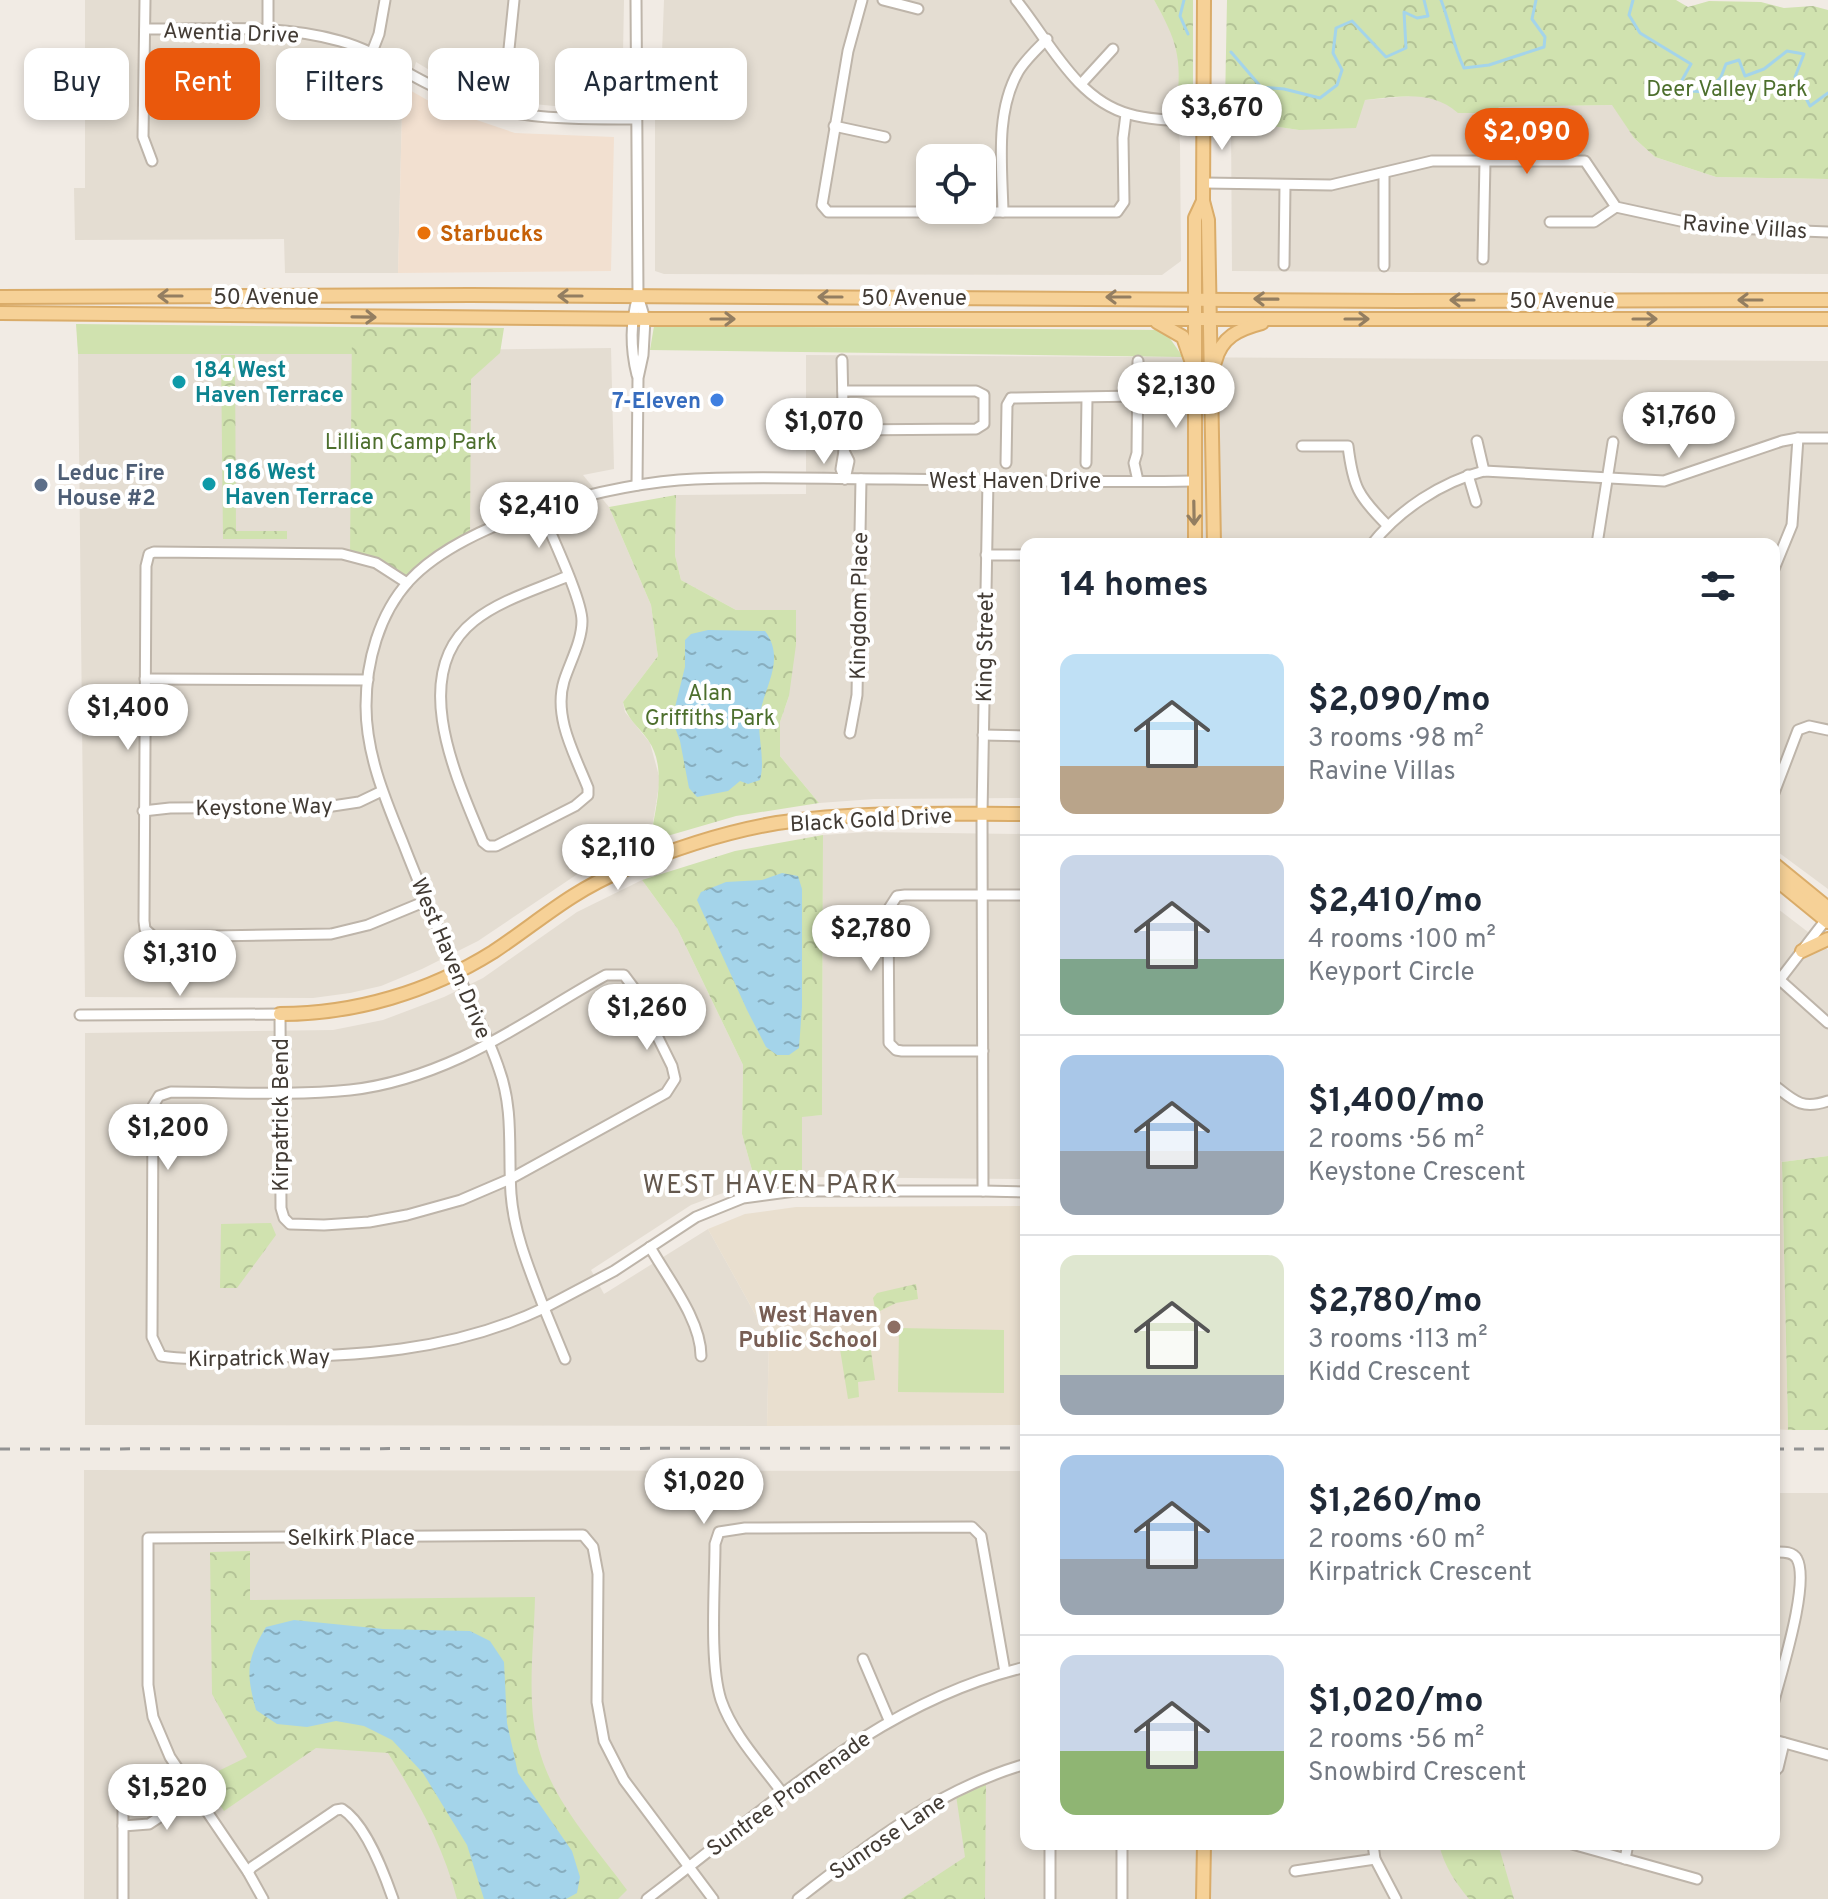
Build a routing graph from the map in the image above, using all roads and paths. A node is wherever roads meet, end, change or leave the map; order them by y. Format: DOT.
graph roads {
  1 [pos="145,0"];
  2 [pos="268,0"];
  3 [pos="385,0"];
  4 [pos="514,0"];
  5 [pos="636,0"];
  6 [pos="862,0"];
  7 [pos="883,0"];
  8 [pos="1016,0"];
  9 [pos="1204,0"];
  10 [pos="918,9"];
  11 [pos="145,29"];
  12 [pos="268,30"];
  13 [pos="1047,39"];
  14 [pos="359,48"];
  15 [pos="374,48"];
  16 [pos="509,48"];
  17 [pos="636,48"];
  18 [pos="1113,49"];
  19 [pos="1081,84"];
  20 [pos="1126,114"];
  21 [pos="635,120"];
  22 [pos="1204,121"];
  23 [pos="834,126"];
  24 [pos="885,137"];
  25 [pos="152,161"];
  26 [pos="1485,161"];
  27 [pos="1384,174"];
  28 [pos="1204,183"];
  29 [pos="1285,185"];
  30 [pos="1203,201"];
  31 [pos="1616,207"];
  32 [pos="1003,212"];
  33 [pos="1550,222"];
  34 [pos="1828,232"];
  35 [pos="1483,259"];
  36 [pos="1284,265"];
  37 [pos="1384,266"];
  38 [pos="638,296"];
  39 [pos="0,297"];
  40 [pos="1196,298"];
  41 [pos="1211,298"];
  42 [pos="1828,300"];
  43 [pos="2,314"];
  44 [pos="631,319"];
  45 [pos="645,319"];
  46 [pos="1150,319"];
  47 [pos="1197,319"];
  48 [pos="1211,319"];
  49 [pos="1279,319"];
  50 [pos="1828,319"];
  51 [pos="842,360"];
  52 [pos="1138,361"];
  53 [pos="638,378"];
  54 [pos="1195,379"];
  55 [pos="1211,380"];
  56 [pos="843,391"];
  57 [pos="1138,396"];
  58 [pos="1087,398"];
  59 [pos="843,430"];
  60 [pos="1798,438"];
  61 [pos="1828,438"];
  62 [pos="1477,441"];
  63 [pos="1613,442"];
  64 [pos="1302,446"];
  65 [pos="1006,463"];
  66 [pos="1086,463"];
  67 [pos="1484,471"];
  68 [pos="1468,475"];
  69 [pos="1607,476"];
  70 [pos="845,479"];
  71 [pos="861,479"];
  72 [pos="988,480"];
  73 [pos="1138,481"];
  74 [pos="1194,481"];
  75 [pos="637,485"];
  76 [pos="1476,502"];
  77 [pos="541,510"];
  78 [pos="1387,525"];
  79 [pos="1195,538"];
  80 [pos="1214,538"];
  81 [pos="1377,538"];
  82 [pos="1598,538"];
  83 [pos="1780,554"];
  84 [pos="986,555"];
  85 [pos="1020,555"];
  86 [pos="568,576"];
  87 [pos="407,583"];
  88 [pos="145,679"];
  89 [pos="368,680"];
  90 [pos="1828,730"];
  91 [pos="850,733"];
  92 [pos="983,735"];
  93 [pos="1020,736"];
  94 [pos="1780,777"];
  95 [pos="382,791"];
  96 [pos="143,811"];
  97 [pos="982,814"];
  98 [pos="1020,814"];
  99 [pos="1780,870"];
  100 [pos="1780,882"];
  101 [pos="984,895"];
  102 [pos="1020,895"];
  103 [pos="426,901"];
  104 [pos="1827,917"];
  105 [pos="1828,939"];
  106 [pos="1802,951"];
  107 [pos="456,971"];
  108 [pos="1780,980"];
  109 [pos="1780,986"];
  110 [pos="280,1014"];
  111 [pos="80,1015"];
  112 [pos="1828,1023"];
  113 [pos="488,1042"];
  114 [pos="983,1051"];
  115 [pos="1780,1089"];
  116 [pos="280,1091"];
  117 [pos="1828,1101"];
  118 [pos="510,1179"];
  119 [pos="983,1191"];
  120 [pos="1020,1192"];
  121 [pos="650,1247"];
  122 [pos="544,1308"];
  123 [pos="701,1356"];
  124 [pos="565,1359"];
  125 [pos="1780,1552"];
  126 [pos="863,1659"];
  127 [pos="1020,1668"];
  128 [pos="1005,1672"];
  129 [pos="1780,1677"];
  130 [pos="889,1720"];
  131 [pos="1780,1742"];
  132 [pos="1828,1755"];
  133 [pos="1020,1766"];
  134 [pos="123,1791"];
  135 [pos="195,1794"];
  136 [pos="783,1794"];
  137 [pos="123,1826"];
  138 [pos="1050,1850"];
  139 [pos="1122,1850"];
  140 [pos="1204,1850"];
  141 [pos="1374,1850"];
  142 [pos="1593,1850"];
  143 [pos="1627,1850"];
  144 [pos="1375,1859"];
  145 [pos="1625,1859"];
  146 [pos="689,1866"];
  147 [pos="1295,1871"];
  148 [pos="248,1872"];
  149 [pos="1697,1879"];
  150 [pos="123,1899"];
  151 [pos="263,1899"];
  152 [pos="393,1899"];
  153 [pos="647,1899"];
  154 [pos="713,1899"];
  155 [pos="798,1899"];
  156 [pos="1050,1899"];
  157 [pos="1122,1899"];
  158 [pos="1203,1899"];
  159 [pos="1396,1899"];
  1 -- 11 [label="street"];
  2 -- 12 [label="street"];
  3 -- 15 [label="street"];
  4 -- 16 [label="street"];
  5 -- 17 [label="street"];
  6 -- 23 [label="street"];
  7 -- 10 [label="street"];
  8 -- 13 [label="street"];
  9 -- 22 [label="main road"];
  11 -- 12 [label="street, Awentia Drive"];
  11 -- 25 [label="street"];
  12 -- 14 [label="street, Awentia Drive"];
  13 -- 19 [label="street"];
  13 -- 32 [label="street"];
  18 -- 19 [label="street"];
  19 -- 20 [label="street"];
  20 -- 22 [label="street"];
  20 -- 32 [label="street"];
  21 -- 38 [label="street"];
  22 -- 28 [label="main road"];
  23 -- 24 [label="street"];
  23 -- 32 [label="street"];
  26 -- 27 [label="street"];
  26 -- 31 [label="street"];
  26 -- 35 [label="street"];
  27 -- 29 [label="street"];
  27 -- 37 [label="street"];
  28 -- 29 [label="street"];
  28 -- 30 [label="main road"];
  29 -- 36 [label="street"];
  30 -- 40 [label="main road"];
  30 -- 41 [label="main road"];
  31 -- 33 [label="street"];
  31 -- 34 [label="street, Ravine Villas"];
  38 -- 39 [label="main road, 50 Avenue, one-way"];
  40 -- 38 [label="main road, 50 Avenue, one-way"];
  38 -- 44 [label="street"];
  38 -- 45 [label="street"];
  40 -- 41 [label="main road, 50 Avenue"];
  40 -- 47 [label="main road"];
  42 -- 41 [label="main road, 50 Avenue, one-way"];
  41 -- 48 [label="main road"];
  43 -- 44 [label="main road, 50 Avenue, one-way"];
  44 -- 45 [label="main road, 50 Avenue"];
  44 -- 53 [label="street"];
  45 -- 46 [label="main road, 50 Avenue, one-way"];
  45 -- 53 [label="street"];
  46 -- 47 [label="main road, 50 Avenue"];
  46 -- 54 [label="main road"];
  47 -- 48 [label="main road, 50 Avenue"];
  47 -- 54 [label="main road"];
  48 -- 49 [label="main road, 50 Avenue"];
  48 -- 55 [label="main road"];
  49 -- 50 [label="main road, 50 Avenue, one-way"];
  49 -- 55 [label="main road"];
  51 -- 56 [label="street"];
  52 -- 57 [label="street"];
  53 -- 75 [label="street"];
  54 -- 74 [label="main road"];
  55 -- 80 [label="main road"];
  56 -- 59 [label="street"];
  56 -- 59 [label="street"];
  57 -- 58 [label="street"];
  57 -- 73 [label="street"];
  58 -- 65 [label="street"];
  58 -- 66 [label="street"];
  59 -- 70 [label="street"];
  60 -- 61 [label="street"];
  60 -- 69 [label="street"];
  60 -- 83 [label="street"];
  62 -- 67 [label="street"];
  63 -- 69 [label="street"];
  64 -- 78 [label="street"];
  67 -- 68 [label="street"];
  67 -- 69 [label="street"];
  68 -- 76 [label="street"];
  68 -- 78 [label="street"];
  69 -- 82 [label="street"];
  70 -- 71 [label="street, West Haven Drive"];
  70 -- 75 [label="street, West Haven Drive"];
  71 -- 72 [label="street, West Haven Drive"];
  71 -- 91 [label="street, Kingdom Place"];
  72 -- 73 [label="street, West Haven Drive"];
  72 -- 84 [label="street, King Street"];
  73 -- 74 [label="street, West Haven Drive"];
  74 -- 79 [label="main road, one-way"];
  75 -- 77 [label="street, West Haven Drive"];
  77 -- 86 [label="street"];
  77 -- 87 [label="street, West Haven Drive"];
  78 -- 81 [label="street"];
  84 -- 85 [label="street"];
  84 -- 92 [label="street, King Street"];
  86 -- 86 [label="street"];
  87 -- 88 [label="street"];
  87 -- 89 [label="street, West Haven Drive"];
  88 -- 89 [label="street"];
  88 -- 96 [label="street"];
  89 -- 95 [label="street, West Haven Drive"];
  90 -- 94 [label="street"];
  92 -- 93 [label="street"];
  92 -- 97 [label="street, King Street"];
  95 -- 96 [label="street, Keystone Way"];
  95 -- 103 [label="street, West Haven Drive"];
  96 -- 103 [label="street"];
  97 -- 98 [label="main road, Black Gold Drive"];
  97 -- 101 [label="street"];
  97 -- 107 [label="main road, Black Gold Drive"];
  99 -- 104 [label="main road"];
  100 -- 104 [label="main road"];
  101 -- 102 [label="street"];
  101 -- 114 [label="street"];
  101 -- 114 [label="street"];
  103 -- 107 [label="street, West Haven Drive"];
  104 -- 106 [label="street"];
  105 -- 106 [label="main road"];
  106 -- 108 [label="street"];
  107 -- 110 [label="main road, Black Gold Drive"];
  107 -- 113 [label="street, West Haven Drive"];
  109 -- 112 [label="street"];
  110 -- 111 [label="street"];
  110 -- 116 [label="street, Kirpatrick Bend"];
  113 -- 116 [label="street"];
  113 -- 118 [label="street, West Haven Drive"];
  113 -- 118 [label="street"];
  114 -- 119 [label="street"];
  115 -- 117 [label="street"];
  116 -- 118 [label="street, Kirpatrick Bend"];
  116 -- 122 [label="street, Kirpatrick Way"];
  118 -- 122 [label="street, West Haven Drive"];
  119 -- 120 [label="street"];
  119 -- 121 [label="street"];
  121 -- 122 [label="street"];
  121 -- 123 [label="street"];
  122 -- 124 [label="street, West Haven Drive"];
  125 -- 129 [label="street"];
  126 -- 130 [label="street"];
  127 -- 128 [label="street, Suntree Promenade"];
  128 -- 130 [label="street, Suntree Promenade"];
  128 -- 136 [label="street"];
  130 -- 136 [label="street, Suntree Promenade"];
  131 -- 132 [label="street"];
  133 -- 155 [label="street, Sunrose Lane"];
  134 -- 137 [label="street"];
  135 -- 137 [label="street"];
  135 -- 146 [label="street, Selkirk Place"];
  135 -- 148 [label="street, Selkirk Place"];
  136 -- 146 [label="street, Suntree Promenade"];
  137 -- 150 [label="street"];
  138 -- 156 [label="street"];
  139 -- 157 [label="street"];
  140 -- 158 [label="main road"];
  141 -- 144 [label="street"];
  142 -- 145 [label="street"];
  143 -- 145 [label="street"];
  144 -- 147 [label="street"];
  144 -- 159 [label="street"];
  145 -- 149 [label="street"];
  146 -- 153 [label="street, Suntree Promenade"];
  146 -- 154 [label="street"];
  148 -- 151 [label="street, Selkirk Place"];
  148 -- 152 [label="street"];
}
